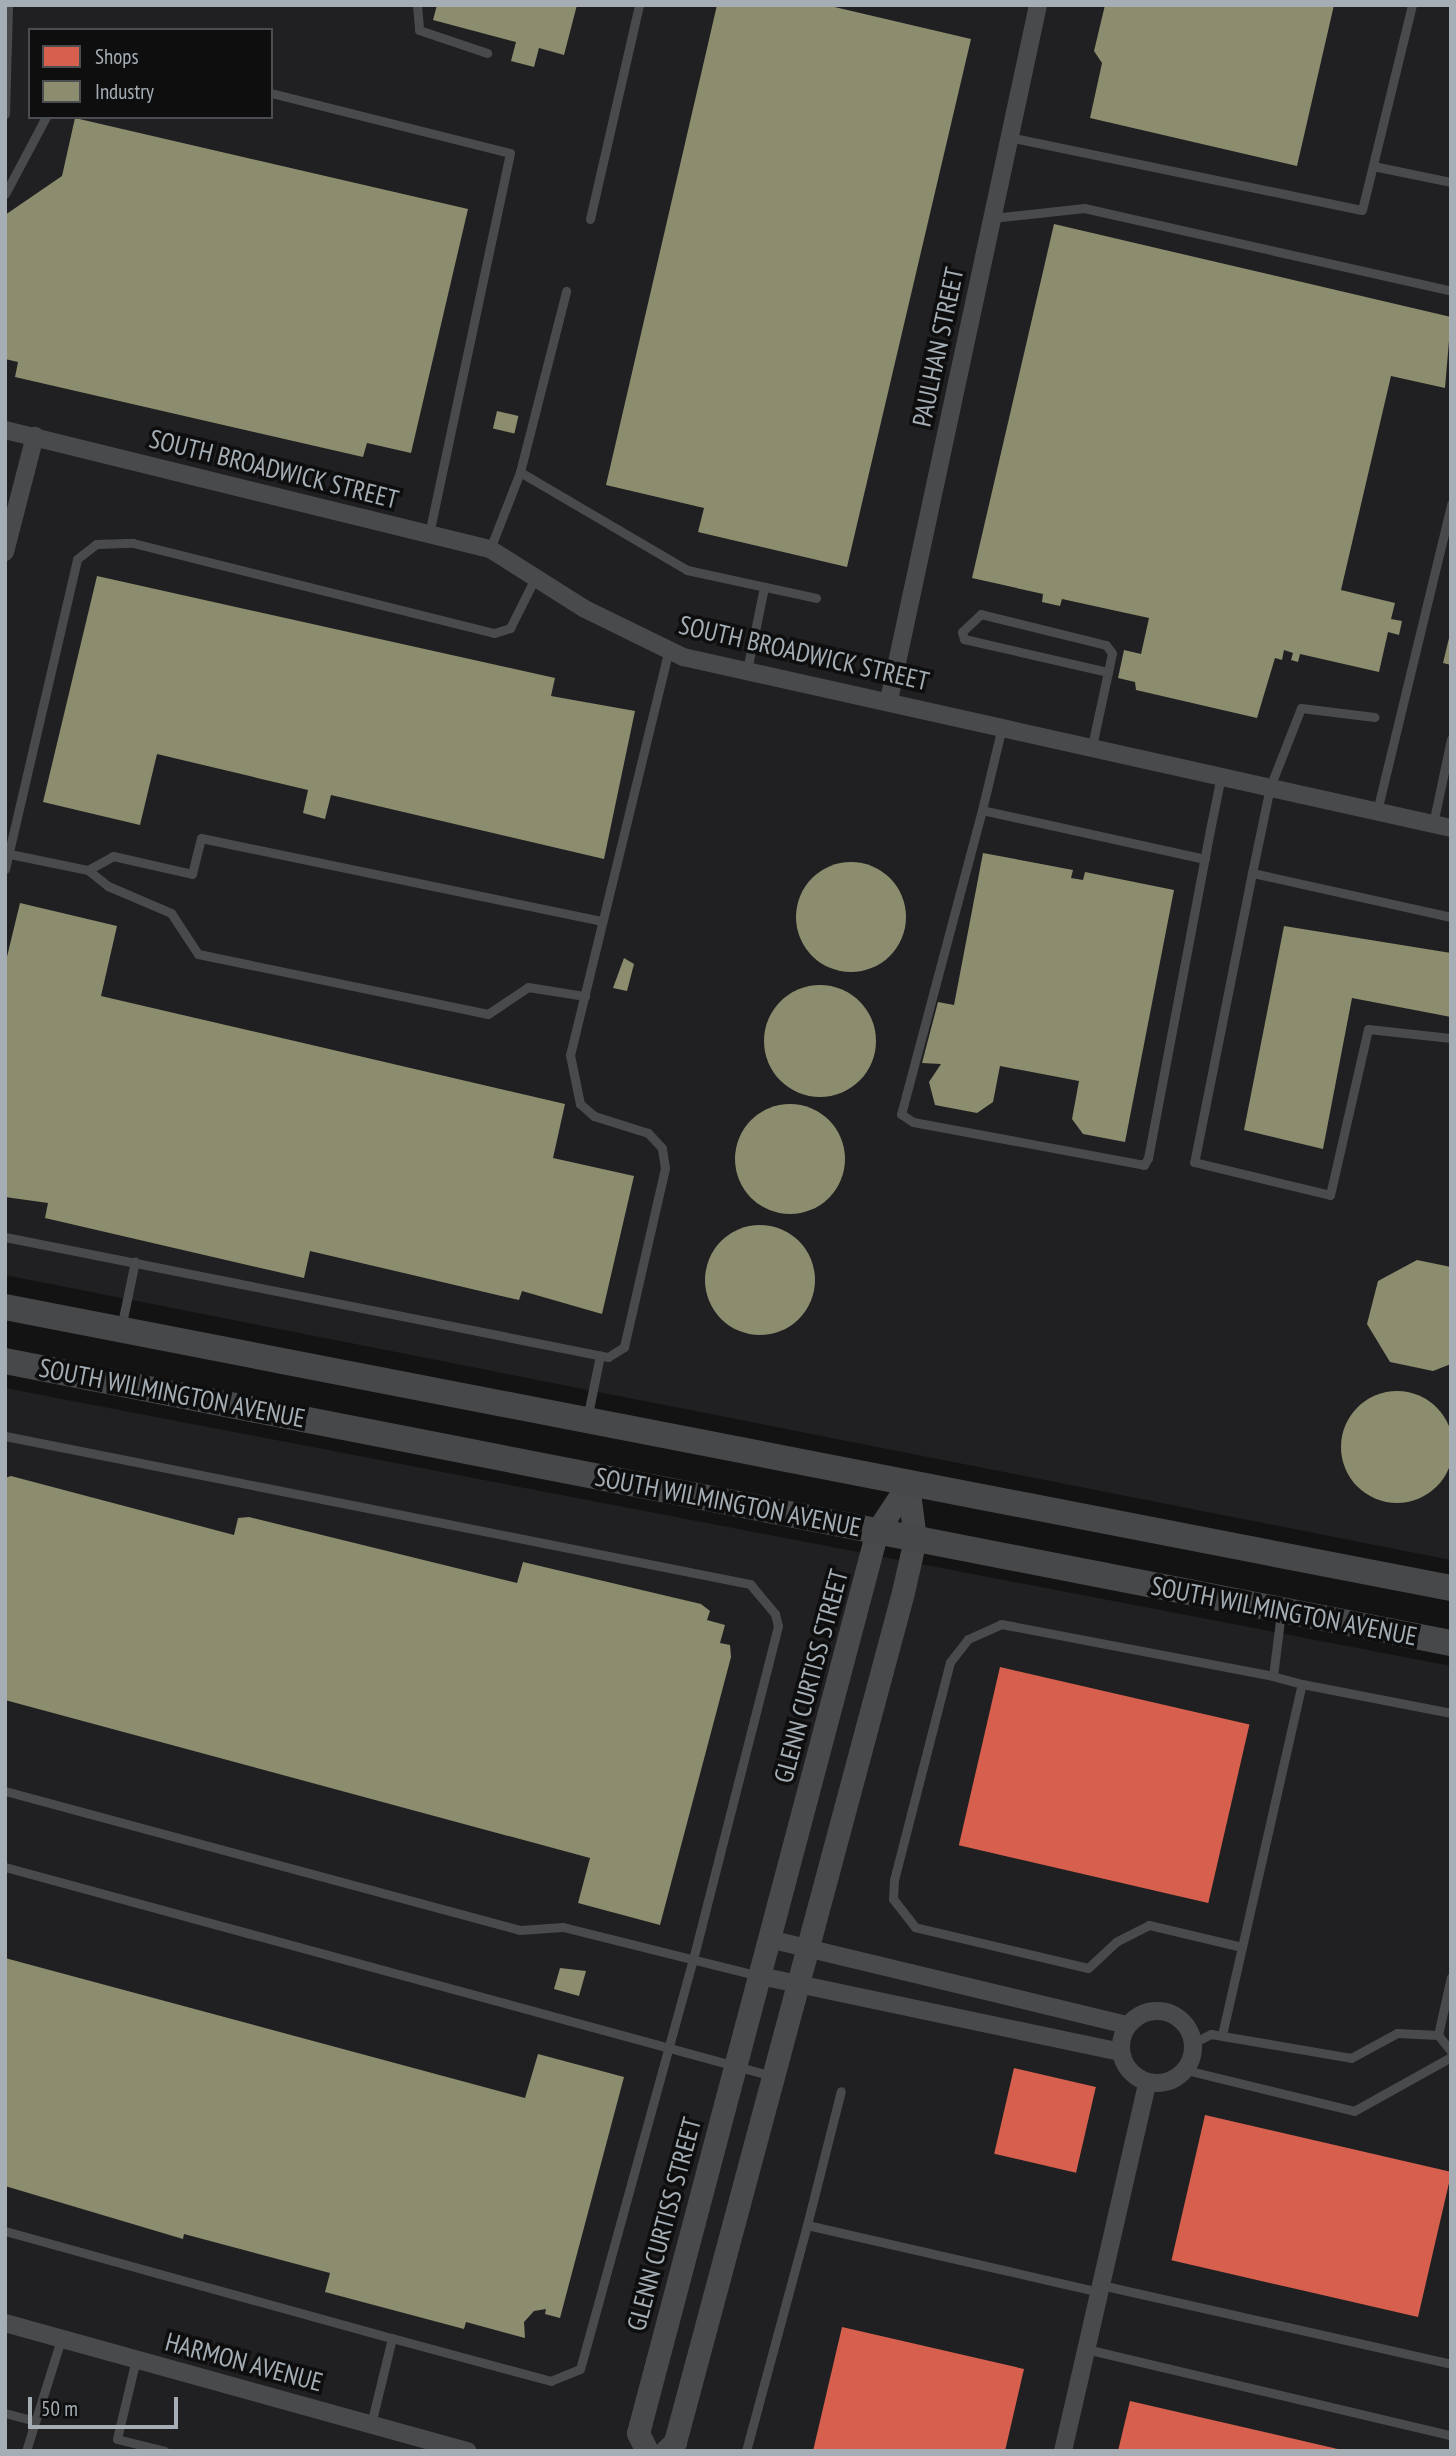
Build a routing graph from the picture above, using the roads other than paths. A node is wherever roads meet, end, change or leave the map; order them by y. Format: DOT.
graph roads {
  1 [pos="8,5"];
  2 [pos="417,5"];
  3 [pos="639,5"];
  4 [pos="1038,5"];
  5 [pos="1412,5"];
  6 [pos="487,53"];
  7 [pos="273,94"];
  8 [pos="5,114"];
  9 [pos="45,119"];
  10 [pos="1009,137"];
  11 [pos="1373,166"];
  12 [pos="1451,182"];
  13 [pos="5,194"];
  14 [pos="992,218"];
  15 [pos="590,219"];
  16 [pos="566,290"];
  17 [pos="1451,291"];
  18 [pos="5,430"];
  19 [pos="35,436"];
  20 [pos="520,472"];
  21 [pos="1451,505"];
  22 [pos="429,534"];
  23 [pos="490,549"];
  24 [pos="5,552"];
  25 [pos="536,578"];
  26 [pos="764,587"];
  27 [pos="816,598"];
  28 [pos="669,650"];
  29 [pos="747,670"];
  30 [pos="1108,672"];
  31 [pos="889,700"];
  32 [pos="1374,717"];
  33 [pos="1002,726"];
  34 [pos="1451,739"];
  35 [pos="1092,747"];
  36 [pos="1221,776"];
  37 [pos="1270,787"];
  38 [pos="982,810"];
  39 [pos="1377,811"];
  40 [pos="1433,824"];
  41 [pos="1451,828"];
  42 [pos="7,854"];
  43 [pos="1205,859"];
  44 [pos="5,869"];
  45 [pos="88,870"];
  46 [pos="1252,873"];
  47 [pos="1451,917"];
  48 [pos="603,922"];
  49 [pos="585,996"];
  50 [pos="1451,1038"];
  51 [pos="5,1237"];
  52 [pos="135,1261"];
  53 [pos="5,1307"];
  54 [pos="120,1330"];
  55 [pos="600,1355"];
  56 [pos="5,1361"];
  57 [pos="587,1421"];
  58 [pos="5,1436"];
  59 [pos="908,1484"];
  60 [pos="877,1531"];
  61 [pos="915,1539"];
  62 [pos="1451,1588"];
  63 [pos="1281,1611"];
  64 [pos="1451,1643"];
  65 [pos="1273,1676"];
  66 [pos="1302,1684"];
  67 [pos="1451,1713"];
  68 [pos="5,1791"];
  69 [pos="5,1867"];
  70 [pos="769,1939"];
  71 [pos="1242,1947"];
  72 [pos="807,1948"];
  73 [pos="692,1959"];
  74 [pos="760,1976"];
  75 [pos="1451,1977"];
  76 [pos="797,1985"];
  77 [pos="1128,2025"];
  78 [pos="1222,2035"];
  79 [pos="1445,2038"];
  80 [pos="1193,2043"];
  81 [pos="669,2048"];
  82 [pos="1451,2051"];
  83 [pos="1120,2052"];
  84 [pos="1451,2057"];
  85 [pos="734,2066"];
  86 [pos="1186,2070"];
  87 [pos="772,2076"];
  88 [pos="1147,2083"];
  89 [pos="841,2091"];
  90 [pos="807,2225"];
  91 [pos="5,2231"];
  92 [pos="1100,2289"];
  93 [pos="5,2323"];
  94 [pos="392,2338"];
  95 [pos="61,2339"];
  96 [pos="1086,2349"];
  97 [pos="136,2359"];
  98 [pos="1451,2364"];
  99 [pos="5,2413"];
  100 [pos="34,2421"];
  101 [pos="371,2424"];
  102 [pos="1451,2435"];
  103 [pos="117,2439"];
  104 [pos="26,2451"];
  105 [pos="115,2451"];
  106 [pos="165,2451"];
  107 [pos="468,2451"];
  108 [pos="647,2451"];
  109 [pos="666,2451"];
  110 [pos="746,2451"];
  111 [pos="1063,2451"];
  1 -- 8 [label="lane"];
  2 -- 6 [label="lane"];
  3 -- 15 [label="lane"];
  4 -- 10 [label="street, PAULHAN STREET"];
  5 -- 11 [label="lane"];
  7 -- 22 [label="lane"];
  9 -- 13 [label="lane"];
  10 -- 11 [label="lane"];
  10 -- 14 [label="street, PAULHAN STREET"];
  11 -- 12 [label="lane"];
  14 -- 17 [label="lane"];
  14 -- 31 [label="street, PAULHAN STREET"];
  16 -- 20 [label="lane"];
  18 -- 19 [label="street, SOUTH BROADWICK STREET"];
  19 -- 22 [label="street, SOUTH BROADWICK STREET"];
  19 -- 24 [label="street"];
  20 -- 23 [label="lane"];
  20 -- 26 [label="lane"];
  21 -- 39 [label="lane"];
  22 -- 23 [label="street, SOUTH BROADWICK STREET"];
  23 -- 25 [label="street, SOUTH BROADWICK STREET"];
  25 -- 28 [label="street, SOUTH BROADWICK STREET"];
  25 -- 42 [label="lane"];
  26 -- 27 [label="lane"];
  26 -- 29 [label="lane"];
  28 -- 29 [label="street, SOUTH BROADWICK STREET"];
  28 -- 48 [label="lane"];
  29 -- 31 [label="street, SOUTH BROADWICK STREET"];
  30 -- 30 [label="lane"];
  30 -- 35 [label="lane"];
  31 -- 33 [label="street, SOUTH BROADWICK STREET"];
  32 -- 37 [label="lane"];
  33 -- 35 [label="street, SOUTH BROADWICK STREET"];
  33 -- 38 [label="lane"];
  34 -- 40 [label="lane"];
  35 -- 36 [label="street, SOUTH BROADWICK STREET"];
  36 -- 37 [label="street, SOUTH BROADWICK STREET"];
  36 -- 43 [label="lane"];
  37 -- 39 [label="street, SOUTH BROADWICK STREET"];
  37 -- 46 [label="lane"];
  38 -- 43 [label="lane"];
  38 -- 43 [label="lane"];
  39 -- 40 [label="street, SOUTH BROADWICK STREET"];
  40 -- 41 [label="street, SOUTH BROADWICK STREET"];
  42 -- 44 [label="lane"];
  42 -- 45 [label="lane"];
  45 -- 48 [label="lane"];
  45 -- 49 [label="lane"];
  46 -- 47 [label="lane"];
  46 -- 50 [label="lane"];
  48 -- 49 [label="lane"];
  49 -- 55 [label="lane"];
  51 -- 52 [label="lane"];
  52 -- 54 [label="lane"];
  52 -- 55 [label="lane"];
  53 -- 54 [label="main road, SOUTH WILMINGTON AVENUE"];
  54 -- 57 [label="main road, SOUTH WILMINGTON AVENUE"];
  55 -- 57 [label="lane"];
  56 -- 60 [label="main road, SOUTH WILMINGTON AVENUE"];
  57 -- 59 [label="main road, SOUTH WILMINGTON AVENUE"];
  58 -- 73 [label="lane"];
  59 -- 60 [label="street, GLENN CURTISS STREET"];
  59 -- 61 [label="street"];
  59 -- 62 [label="main road, SOUTH WILMINGTON AVENUE"];
  60 -- 61 [label="main road, SOUTH WILMINGTON AVENUE"];
  60 -- 70 [label="street, GLENN CURTISS STREET"];
  61 -- 63 [label="main road, SOUTH WILMINGTON AVENUE"];
  61 -- 72 [label="street"];
  63 -- 64 [label="main road, SOUTH WILMINGTON AVENUE"];
  63 -- 65 [label="lane"];
  65 -- 66 [label="lane"];
  65 -- 71 [label="lane"];
  66 -- 67 [label="lane"];
  66 -- 71 [label="lane"];
  68 -- 73 [label="lane"];
  69 -- 81 [label="lane"];
  70 -- 72 [label="street"];
  70 -- 74 [label="street, GLENN CURTISS STREET"];
  71 -- 78 [label="lane"];
  72 -- 76 [label="street"];
  72 -- 77 [label="street"];
  73 -- 74 [label="lane"];
  73 -- 81 [label="lane"];
  74 -- 76 [label="street"];
  74 -- 85 [label="street, GLENN CURTISS STREET"];
  75 -- 79 [label="lane"];
  76 -- 83 [label="street"];
  76 -- 87 [label="street"];
  77 -- 80 [label="street"];
  77 -- 83 [label="street"];
  78 -- 79 [label="lane"];
  78 -- 80 [label="lane"];
  79 -- 82 [label="lane"];
  80 -- 86 [label="street"];
  81 -- 85 [label="lane"];
  81 -- 94 [label="lane"];
  83 -- 88 [label="street"];
  84 -- 86 [label="lane"];
  85 -- 87 [label="lane"];
  85 -- 108 [label="street, GLENN CURTISS STREET"];
  86 -- 88 [label="street"];
  87 -- 109 [label="street"];
  88 -- 92 [label="street"];
  89 -- 90 [label="lane"];
  90 -- 92 [label="lane"];
  90 -- 110 [label="lane"];
  91 -- 94 [label="lane"];
  92 -- 96 [label="street"];
  92 -- 98 [label="lane"];
  93 -- 95 [label="street, HARMON AVENUE"];
  94 -- 101 [label="lane"];
  95 -- 97 [label="street, HARMON AVENUE"];
  95 -- 100 [label="lane"];
  96 -- 102 [label="lane"];
  96 -- 111 [label="street"];
  97 -- 101 [label="street, HARMON AVENUE"];
  97 -- 103 [label="lane"];
  99 -- 100 [label="lane"];
  100 -- 104 [label="lane"];
  101 -- 107 [label="street, HARMON AVENUE"];
  103 -- 105 [label="lane"];
  103 -- 106 [label="lane"];
}
